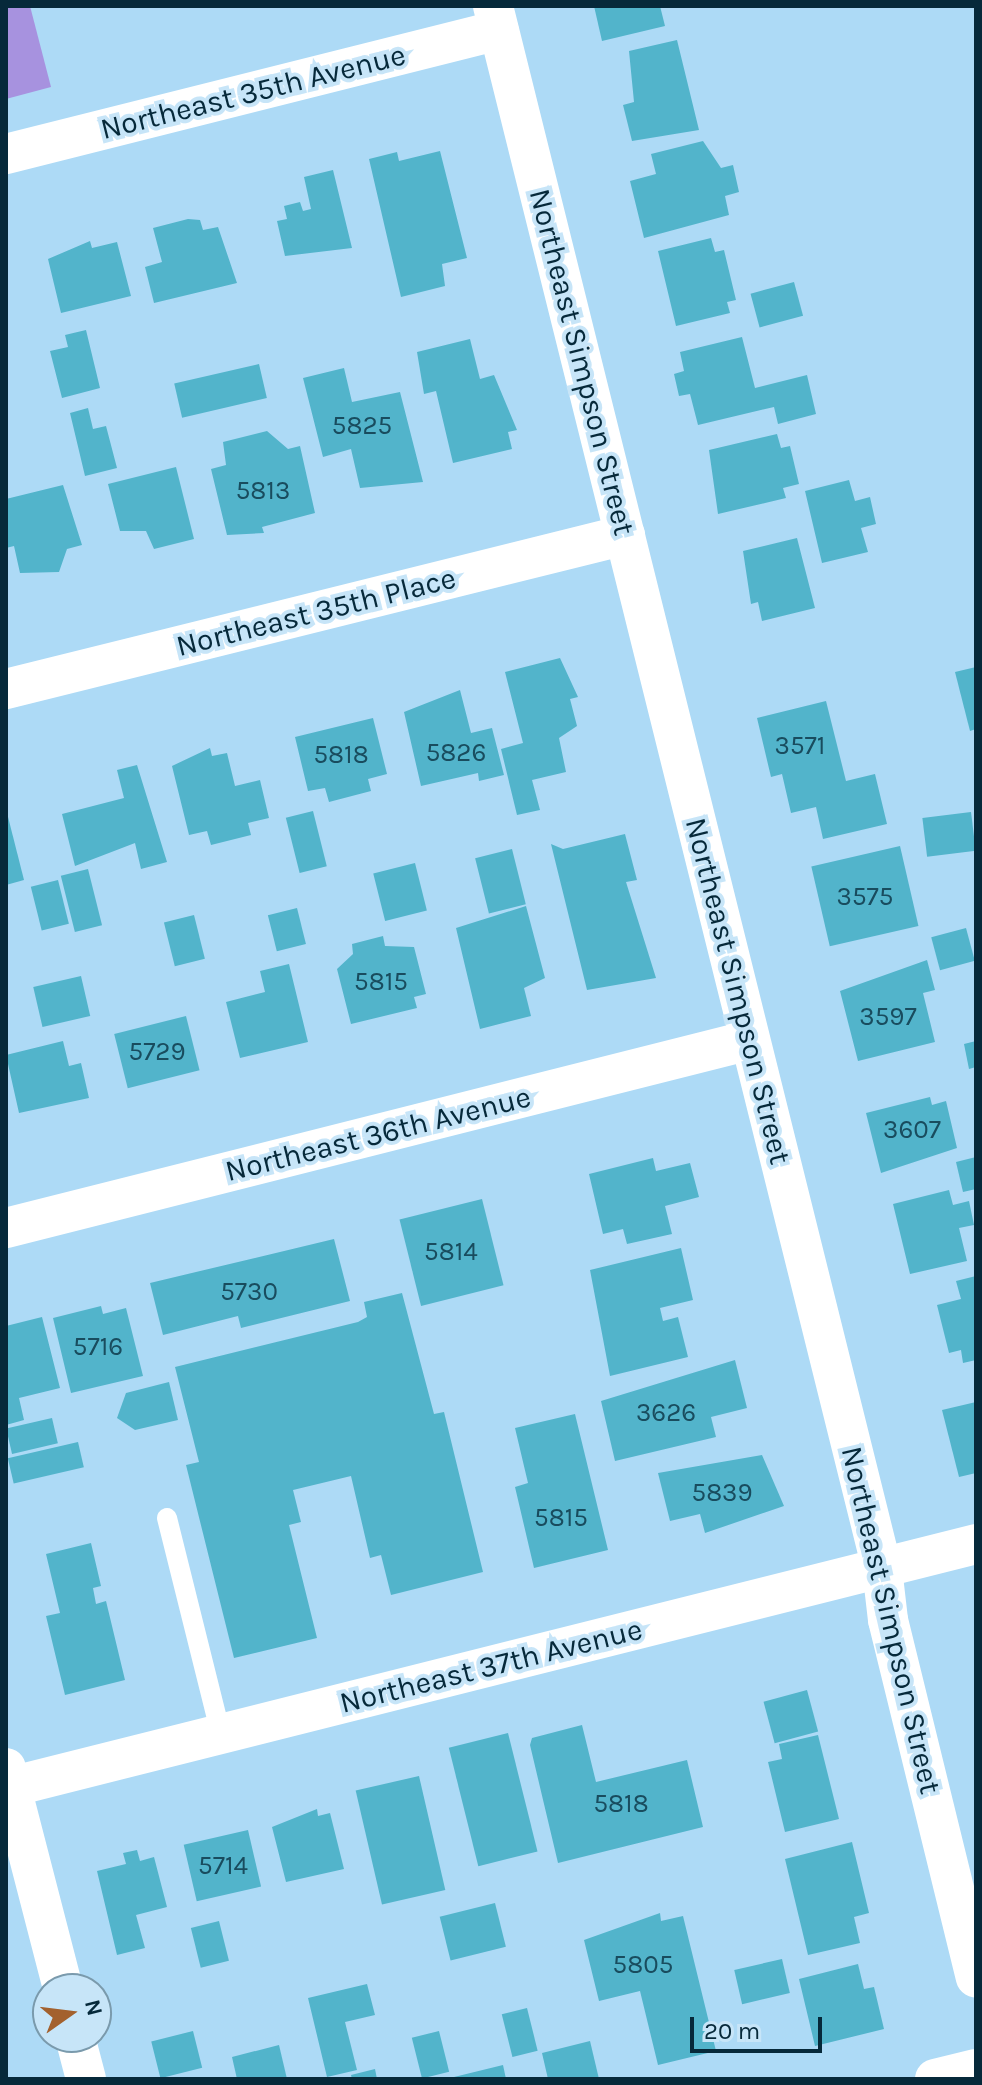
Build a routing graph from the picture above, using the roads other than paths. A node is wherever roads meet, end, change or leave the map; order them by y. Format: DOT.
graph roads {
  1 [pos="496,18"];
  2 [pos="6,154"];
  3 [pos="625,535"];
  4 [pos="6,689"];
  5 [pos="750,1040"];
  6 [pos="6,1228"];
  7 [pos="167,1518"];
  8 [pos="976,1544"];
  9 [pos="882,1568"];
  10 [pos="221,1734"];
  11 [pos="8,1781"];
  12 [pos="59,1973"];
  13 [pos="976,1977"];
  14 [pos="79,2053"];
  15 [pos="976,2069"];
  16 [pos="86,2079"];
  17 [pos="935,2079"];
  1 -- 2 [label="street, Northeast 35th Avenue"];
  1 -- 3 [label="street, Northeast Simpson Street"];
  3 -- 4 [label="street, Northeast 35th Place"];
  3 -- 5 [label="street, Northeast Simpson Street"];
  5 -- 6 [label="street, Northeast 36th Avenue"];
  5 -- 9 [label="street, Northeast Simpson Street"];
  7 -- 10 [label="lane"];
  8 -- 9 [label="street, Northeast 37th Avenue"];
  9 -- 10 [label="street, Northeast 37th Avenue"];
  9 -- 13 [label="street, Northeast Simpson Street"];
  10 -- 11 [label="street, Northeast 37th Avenue"];
  11 -- 12 [label="street"];
  14 -- 16 [label="street"];
  15 -- 17 [label="street"];
}
